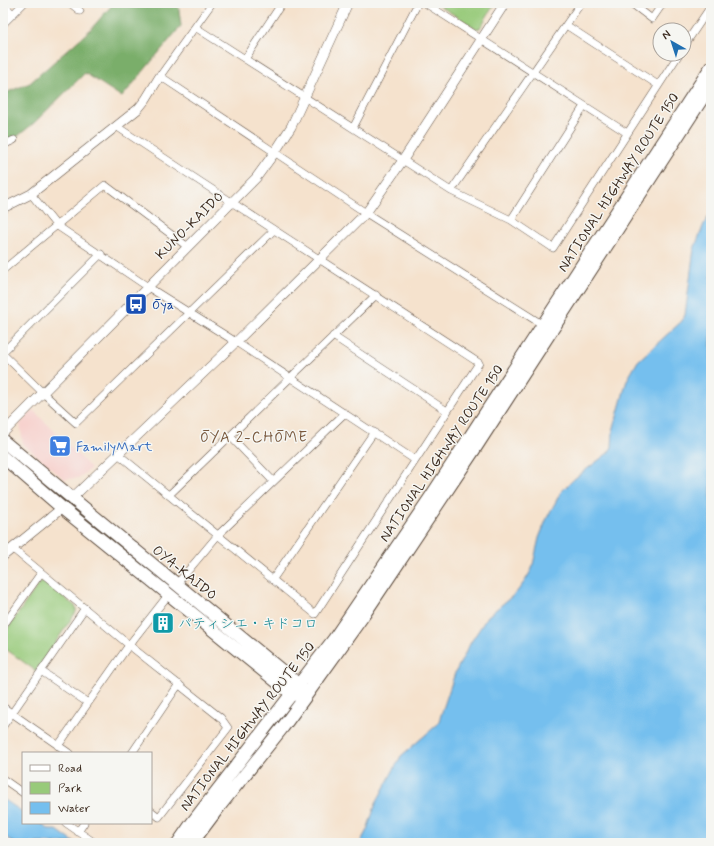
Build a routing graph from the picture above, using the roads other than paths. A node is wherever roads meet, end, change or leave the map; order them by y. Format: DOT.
graph roads {
  1 [pos="24,3"];
  2 [pos="70,3"];
  3 [pos="212,3"];
  4 [pos="282,3"];
  5 [pos="348,3"];
  6 [pos="418,3"];
  7 [pos="425,3"];
  8 [pos="504,3"];
  9 [pos="581,3"];
  10 [pos="631,3"];
  11 [pos="663,3"];
  12 [pos="708,3"];
  13 [pos="3,4"];
  14 [pos="711,6"];
  15 [pos="80,11"];
  16 [pos="13,14"];
  17 [pos="3,24"];
  18 [pos="566,25"];
  19 [pos="195,27"];
  20 [pos="692,34"];
  21 [pos="481,40"];
  22 [pos="245,59"];
  23 [pos="674,62"];
  24 [pos="711,67"];
  25 [pos="533,73"];
  26 [pos="160,76"];
  27 [pos="658,85"];
  28 [pos="711,85"];
  29 [pos="304,97"];
  30 [pos="584,106"];
  31 [pos="116,126"];
  32 [pos="353,128"];
  33 [pos="627,133"];
  34 [pos="14,140"];
  35 [pos="3,145"];
  36 [pos="275,152"];
  37 [pos="403,160"];
  38 [pos="451,191"];
  39 [pos="31,194"];
  40 [pos="231,203"];
  41 [pos="3,206"];
  42 [pos="366,213"];
  43 [pos="511,220"];
  44 [pos="56,225"];
  45 [pos="274,230"];
  46 [pos="188,247"];
  47 [pos="101,254"];
  48 [pos="320,259"];
  49 [pos="3,270"];
  50 [pos="148,287"];
  51 [pos="376,295"];
  52 [pos="190,312"];
  53 [pos="543,325"];
  54 [pos="334,336"];
  55 [pos="236,342"];
  56 [pos="3,353"];
  57 [pos="291,378"];
  58 [pos="43,393"];
  59 [pos="447,411"];
  60 [pos="344,412"];
  61 [pos="374,432"];
  62 [pos="3,433"];
  63 [pos="230,436"];
  64 [pos="3,441"];
  65 [pos="118,454"];
  66 [pos="3,457"];
  67 [pos="415,460"];
  68 [pos="273,481"];
  69 [pos="169,495"];
  70 [pos="72,498"];
  71 [pos="62,508"];
  72 [pos="218,535"];
  73 [pos="13,549"];
  74 [pos="3,556"];
  75 [pos="41,573"];
  76 [pos="273,579"];
  77 [pos="173,589"];
  78 [pos="85,608"];
  79 [pos="3,626"];
  80 [pos="129,645"];
  81 [pos="41,671"];
  82 [pos="179,684"];
  83 [pos="295,689"];
  84 [pos="305,697"];
  85 [pos="88,703"];
  86 [pos="3,707"];
  87 [pos="12,713"];
  88 [pos="3,726"];
  89 [pos="58,746"];
  90 [pos="67,752"];
  91 [pos="133,752"];
  92 [pos="3,779"];
  93 [pos="22,792"];
  94 [pos="152,812"];
  95 [pos="67,824"];
  96 [pos="83,824"];
  97 [pos="78,832"];
  98 [pos="95,843"];
  99 [pos="178,843"];
  100 [pos="192,843"];
  1 -- 16 [label="street"];
  2 -- 15 [label="street"];
  3 -- 19 [label="street"];
  4 -- 22 [label="street"];
  5 -- 29 [label="street, KUNO-KAIDO"];
  6 -- 32 [label="street"];
  7 -- 21 [label="street"];
  8 -- 21 [label="street"];
  9 -- 18 [label="street"];
  10 -- 11 [label="street"];
  12 -- 14 [label="street"];
  13 -- 16 [label="street"];
  14 -- 20 [label="street"];
  16 -- 17 [label="street"];
  18 -- 25 [label="street"];
  18 -- 27 [label="street"];
  19 -- 22 [label="street"];
  19 -- 26 [label="street"];
  21 -- 25 [label="street"];
  21 -- 37 [label="street"];
  22 -- 29 [label="street"];
  23 -- 27 [label="street"];
  24 -- 53 [label="main road, NATIONAL HIGHWAY ROUTE 150"];
  25 -- 30 [label="street"];
  25 -- 38 [label="street"];
  26 -- 31 [label="street"];
  26 -- 36 [label="street"];
  27 -- 33 [label="street"];
  28 -- 84 [label="main road, NATIONAL HIGHWAY ROUTE 150"];
  29 -- 32 [label="street"];
  29 -- 36 [label="street, KUNO-KAIDO"];
  30 -- 33 [label="street"];
  30 -- 43 [label="street"];
  31 -- 39 [label="street"];
  31 -- 40 [label="street"];
  32 -- 37 [label="street"];
  33 -- 43 [label="street"];
  34 -- 35 [label="street"];
  36 -- 40 [label="street, KUNO-KAIDO"];
  36 -- 42 [label="street"];
  37 -- 38 [label="street"];
  37 -- 42 [label="street"];
  38 -- 43 [label="street"];
  39 -- 41 [label="street"];
  39 -- 44 [label="street"];
  40 -- 45 [label="street"];
  40 -- 46 [label="street, KUNO-KAIDO"];
  42 -- 48 [label="street"];
  42 -- 53 [label="street"];
  44 -- 46 [label="street"];
  44 -- 47 [label="street"];
  44 -- 49 [label="street"];
  45 -- 48 [label="street"];
  45 -- 52 [label="street"];
  46 -- 50 [label="street, KUNO-KAIDO"];
  47 -- 50 [label="street"];
  47 -- 56 [label="street"];
  48 -- 51 [label="street"];
  48 -- 55 [label="street"];
  50 -- 52 [label="street"];
  50 -- 58 [label="street, KUNO-KAIDO"];
  51 -- 54 [label="street"];
  51 -- 59 [label="street"];
  52 -- 55 [label="street"];
  52 -- 58 [label="street"];
  53 -- 83 [label="main road, NATIONAL HIGHWAY ROUTE 150"];
  54 -- 57 [label="street"];
  54 -- 59 [label="street"];
  55 -- 57 [label="street"];
  55 -- 65 [label="street"];
  56 -- 58 [label="street"];
  57 -- 60 [label="street"];
  57 -- 63 [label="street"];
  58 -- 62 [label="street, KUNO-KAIDO"];
  59 -- 67 [label="street"];
  60 -- 61 [label="street"];
  60 -- 68 [label="street"];
  61 -- 67 [label="street"];
  61 -- 76 [label="street"];
  63 -- 68 [label="street"];
  63 -- 69 [label="street"];
  64 -- 70 [label="main road, OYA-KAIDO"];
  65 -- 69 [label="street"];
  65 -- 70 [label="street"];
  66 -- 71 [label="main road, OYA-KAIDO"];
  67 -- 76 [label="street"];
  68 -- 72 [label="street"];
  69 -- 72 [label="street"];
  70 -- 77 [label="main road, OYA-KAIDO"];
  71 -- 73 [label="street"];
  71 -- 77 [label="main road, OYA-KAIDO"];
  72 -- 76 [label="street"];
  72 -- 77 [label="street"];
  73 -- 74 [label="street"];
  73 -- 75 [label="street"];
  75 -- 78 [label="street"];
  75 -- 79 [label="street"];
  77 -- 80 [label="street"];
  77 -- 83 [label="main road, OYA-KAIDO"];
  78 -- 80 [label="street"];
  78 -- 81 [label="street"];
  80 -- 82 [label="street"];
  80 -- 85 [label="street"];
  81 -- 85 [label="street"];
  81 -- 87 [label="street"];
  82 -- 91 [label="street"];
  82 -- 94 [label="street"];
  83 -- 84 [label="main road, OYA-KAIDO"];
  83 -- 99 [label="main road, NATIONAL HIGHWAY ROUTE 150"];
  84 -- 100 [label="main road, NATIONAL HIGHWAY ROUTE 150"];
  85 -- 89 [label="street"];
  86 -- 87 [label="street"];
  87 -- 88 [label="street"];
  87 -- 89 [label="street"];
  89 -- 90 [label="street"];
  92 -- 93 [label="street"];
  95 -- 97 [label="street"];
  96 -- 97 [label="street"];
  97 -- 98 [label="street"];
}
